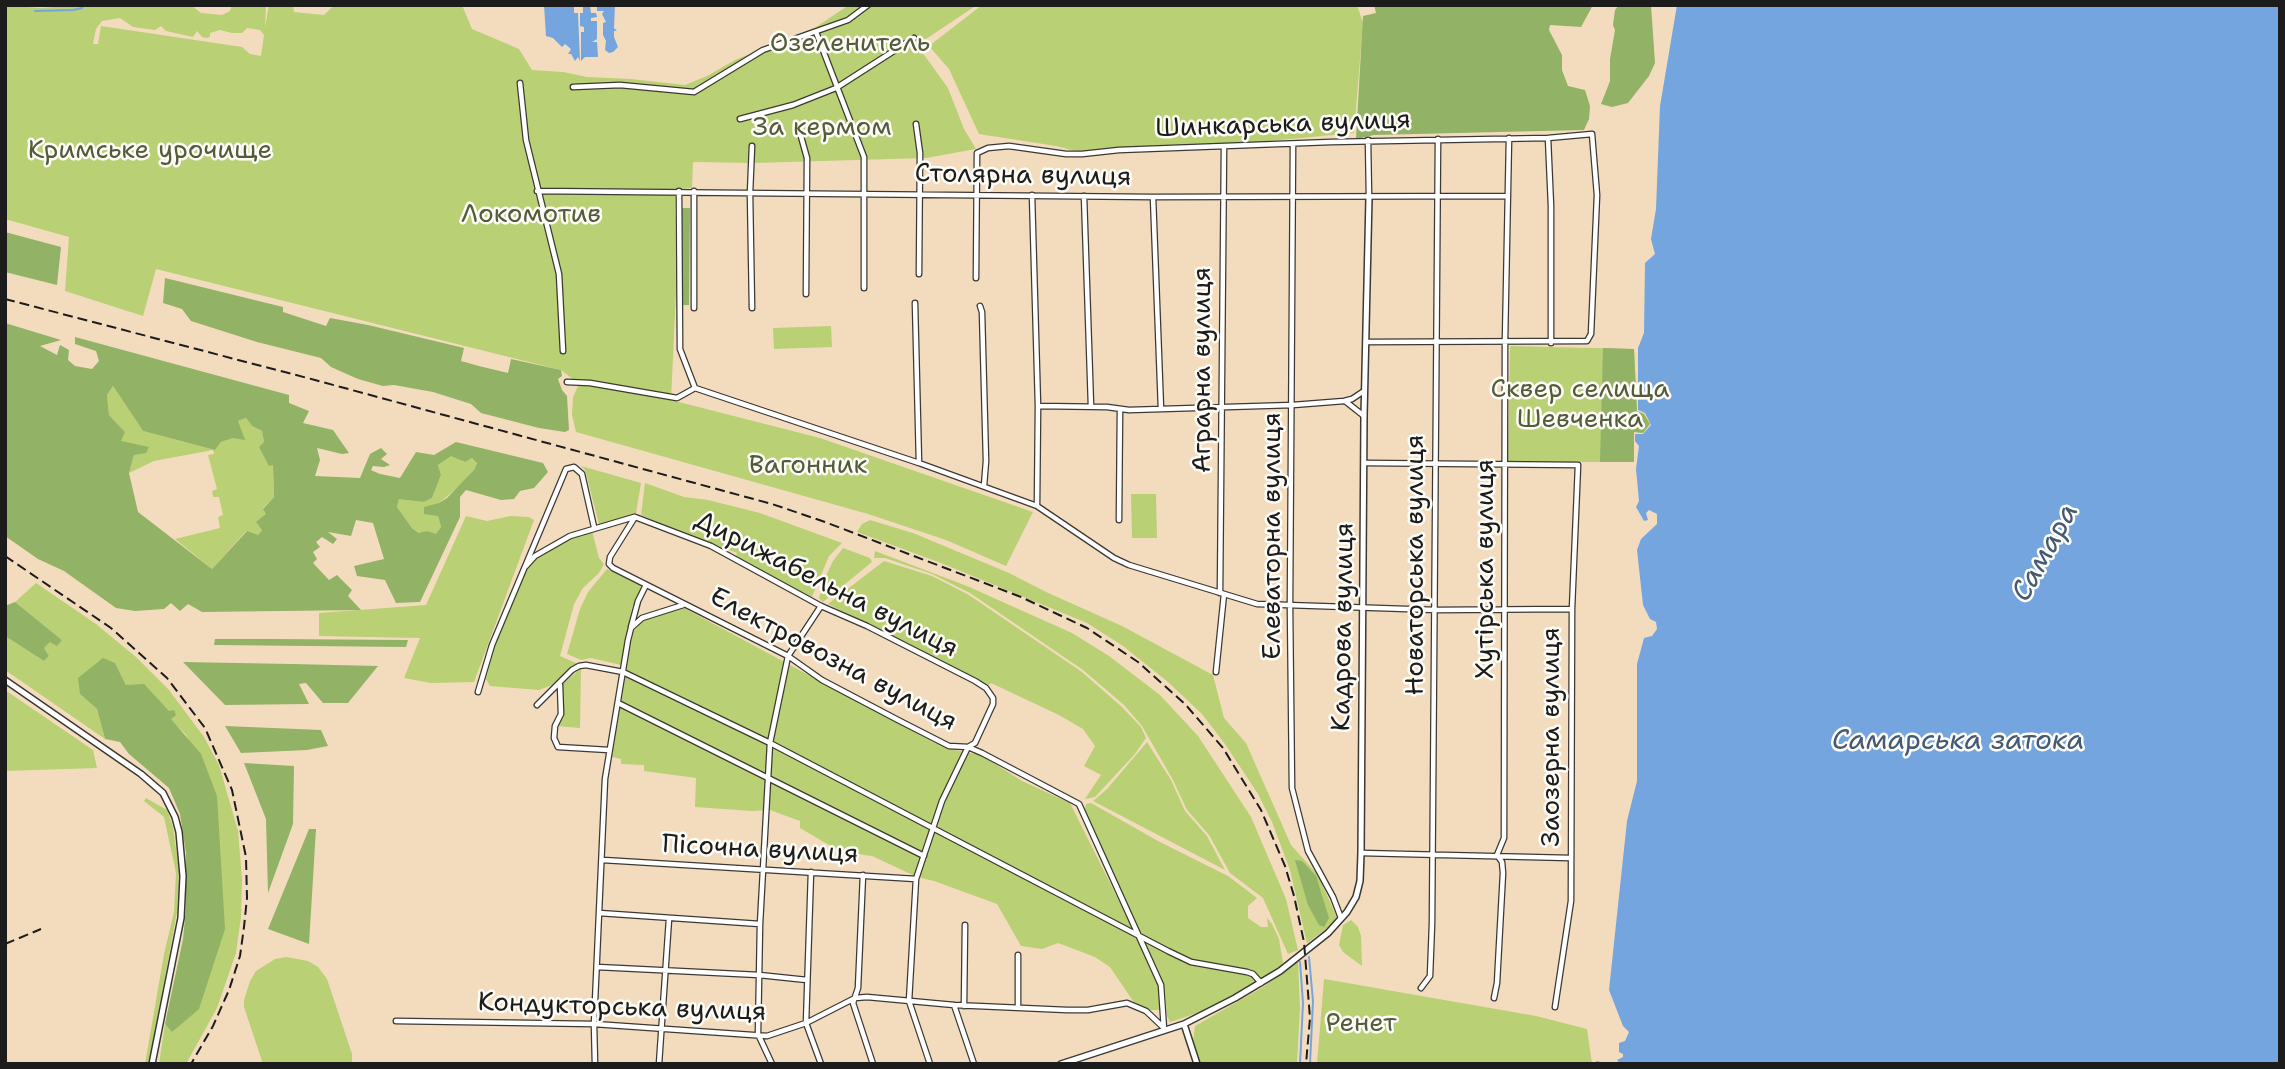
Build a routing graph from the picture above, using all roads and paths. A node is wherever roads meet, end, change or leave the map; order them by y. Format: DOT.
graph roads {
  1 [pos="868,5"];
  2 [pos="816,32"];
  3 [pos="914,38"];
  4 [pos="520,83"];
  5 [pos="573,87"];
  6 [pos="836,88"];
  7 [pos="740,119"];
  8 [pos="916,124"];
  9 [pos="800,133"];
  10 [pos="1509,138"];
  11 [pos="1548,138"];
  12 [pos="1438,139"];
  13 [pos="1368,140"];
  14 [pos="1293,144"];
  15 [pos="752,146"];
  16 [pos="1224,147"];
  17 [pos="537,191"];
  18 [pos="678,191"];
  19 [pos="694,191"];
  20 [pos="750,193"];
  21 [pos="807,194"];
  22 [pos="864,194"];
  23 [pos="920,194"];
  24 [pos="976,195"];
  25 [pos="1032,195"];
  26 [pos="1084,195"];
  27 [pos="1438,195"];
  28 [pos="1508,196"];
  29 [pos="1153,197"];
  30 [pos="1224,197"];
  31 [pos="1294,197"];
  32 [pos="1368,197"];
  33 [pos="919,274"];
  34 [pos="976,278"];
  35 [pos="863,288"];
  36 [pos="806,294"];
  37 [pos="915,303"];
  38 [pos="980,306"];
  39 [pos="694,308"];
  40 [pos="752,308"];
  41 [pos="1438,341"];
  42 [pos="1506,341"];
  43 [pos="1366,342"];
  44 [pos="1551,342"];
  45 [pos="563,351"];
  46 [pos="567,382"];
  47 [pos="695,388"];
  48 [pos="1365,390"];
  49 [pos="1344,401"];
  50 [pos="1293,405"];
  51 [pos="1038,406"];
  52 [pos="1091,407"];
  53 [pos="1222,407"];
  54 [pos="1120,409"];
  55 [pos="1161,409"];
  56 [pos="1364,416"];
  57 [pos="919,463"];
  58 [pos="1364,463"];
  59 [pos="1436,465"];
  60 [pos="1505,465"];
  61 [pos="984,486"];
  62 [pos="1037,506"];
  63 [pos="635,517"];
  64 [pos="1119,520"];
  65 [pos="594,527"];
  66 [pos="522,570"];
  67 [pos="646,585"];
  68 [pos="1222,593"];
  69 [pos="684,605"];
  70 [pos="821,606"];
  71 [pos="1290,606"];
  72 [pos="1363,607"];
  73 [pos="1505,608"];
  74 [pos="1572,609"];
  75 [pos="1436,610"];
  76 [pos="631,628"];
  77 [pos="788,656"];
  78 [pos="623,672"];
  79 [pos="1216,672"];
  80 [pos="5,680"];
  81 [pos="560,684"];
  82 [pos="478,692"];
  83 [pos="618,703"];
  84 [pos="537,705"];
  85 [pos="770,743"];
  86 [pos="968,747"];
  87 [pos="610,750"];
  88 [pos="767,777"];
  89 [pos="934,828"];
  90 [pos="1361,853"];
  91 [pos="1433,853"];
  92 [pos="1497,855"];
  93 [pos="924,856"];
  94 [pos="1570,858"];
  95 [pos="603,860"];
  96 [pos="763,870"];
  97 [pos="811,872"];
  98 [pos="863,875"];
  99 [pos="916,879"];
  100 [pos="599,913"];
  101 [pos="669,919"];
  102 [pos="1342,919"];
  103 [pos="760,924"];
  104 [pos="965,925"];
  105 [pos="1137,933"];
  106 [pos="1018,955"];
  107 [pos="597,967"];
  108 [pos="664,972"];
  109 [pos="759,975"];
  110 [pos="807,980"];
  111 [pos="1262,983"];
  112 [pos="1421,988"];
  113 [pos="855,998"];
  114 [pos="1494,998"];
  115 [pos="909,1001"];
  116 [pos="954,1005"];
  117 [pos="964,1006"];
  118 [pos="1017,1007"];
  119 [pos="1555,1007"];
  120 [pos="396,1021"];
  121 [pos="806,1023"];
  122 [pos="594,1024"];
  123 [pos="1184,1024"];
  124 [pos="661,1029"];
  125 [pos="1164,1029"];
  126 [pos="758,1034"];
  127 [pos="152,1064"];
  128 [pos="595,1064"];
  129 [pos="659,1064"];
  130 [pos="772,1064"];
  131 [pos="821,1064"];
  132 [pos="873,1064"];
  133 [pos="930,1064"];
  134 [pos="974,1064"];
  135 [pos="1061,1064"];
  136 [pos="1197,1064"];
  1 -- 2 [label="street"];
  2 -- 5 [label="street"];
  2 -- 6 [label="street"];
  3 -- 6 [label="street"];
  4 -- 17 [label="street"];
  6 -- 7 [label="street"];
  6 -- 22 [label="street"];
  8 -- 23 [label="street"];
  9 -- 21 [label="street"];
  10 -- 11 [label="street, Шинкарська вулиця"];
  10 -- 12 [label="street, Шинкарська вулиця"];
  10 -- 28 [label="street, Хутірська вулиця"];
  11 -- 44 [label="street"];
  11 -- 44 [label="street, Шинкарська вулиця"];
  12 -- 13 [label="street, Шинкарська вулиця"];
  12 -- 27 [label="street, Новаторська вулиця"];
  13 -- 14 [label="street, Шинкарська вулиця"];
  13 -- 32 [label="street, Кадрова вулиця"];
  14 -- 16 [label="street, Шинкарська вулиця"];
  14 -- 31 [label="street, Елеваторна вулиця"];
  15 -- 20 [label="street"];
  16 -- 24 [label="street, Шинкарська вулиця"];
  16 -- 30 [label="street, Аграрна вулиця"];
  17 -- 18 [label="street, Столярна вулиця"];
  17 -- 45 [label="street"];
  18 -- 19 [label="street, Столярна вулиця"];
  18 -- 47 [label="street"];
  19 -- 20 [label="street, Столярна вулиця"];
  19 -- 39 [label="street"];
  20 -- 21 [label="street, Столярна вулиця"];
  20 -- 40 [label="street"];
  21 -- 22 [label="street, Столярна вулиця"];
  21 -- 36 [label="street"];
  22 -- 23 [label="street, Столярна вулиця"];
  22 -- 35 [label="street"];
  23 -- 24 [label="street, Столярна вулиця"];
  23 -- 33 [label="street"];
  24 -- 25 [label="street, Столярна вулиця"];
  24 -- 34 [label="street"];
  25 -- 26 [label="street, Столярна вулиця"];
  25 -- 51 [label="street"];
  26 -- 29 [label="street, Столярна вулиця"];
  26 -- 52 [label="street"];
  27 -- 28 [label="street, Столярна вулиця"];
  27 -- 32 [label="street, Столярна вулиця"];
  27 -- 41 [label="street, Новаторська вулиця"];
  28 -- 42 [label="street, Хутірська вулиця"];
  29 -- 30 [label="street, Столярна вулиця"];
  29 -- 55 [label="street"];
  30 -- 31 [label="street, Столярна вулиця"];
  30 -- 53 [label="street, Аграрна вулиця"];
  31 -- 32 [label="street, Столярна вулиця"];
  31 -- 50 [label="street, Елеваторна вулиця"];
  32 -- 43 [label="street, Кадрова вулиця"];
  37 -- 57 [label="street"];
  38 -- 61 [label="street"];
  41 -- 42 [label="street"];
  41 -- 43 [label="street"];
  41 -- 59 [label="street, Новаторська вулиця"];
  42 -- 44 [label="street"];
  42 -- 60 [label="street, Хутірська вулиця"];
  43 -- 48 [label="street, Кадрова вулиця"];
  46 -- 47 [label="street"];
  47 -- 57 [label="street"];
  48 -- 49 [label="street"];
  48 -- 56 [label="street, Кадрова вулиця"];
  49 -- 50 [label="street"];
  49 -- 56 [label="street"];
  50 -- 53 [label="street"];
  50 -- 71 [label="street, Елеваторна вулиця"];
  51 -- 52 [label="street"];
  51 -- 62 [label="street"];
  52 -- 54 [label="street"];
  53 -- 55 [label="street"];
  53 -- 68 [label="street, Аграрна вулиця"];
  54 -- 55 [label="street"];
  54 -- 64 [label="street"];
  56 -- 58 [label="street, Кадрова вулиця"];
  57 -- 61 [label="street"];
  58 -- 59 [label="street"];
  58 -- 72 [label="street, Кадрова вулиця"];
  59 -- 60 [label="street"];
  59 -- 75 [label="street, Новаторська вулиця"];
  60 -- 73 [label="street, Хутірська вулиця"];
  60 -- 74 [label="street, Заозерна вулиця"];
  61 -- 62 [label="street"];
  62 -- 68 [label="street"];
  63 -- 65 [label="street"];
  63 -- 67 [label="street, Електровозна вулиця"];
  63 -- 70 [label="street, Дирижабельна вулиця"];
  65 -- 66 [label="street"];
  65 -- 66 [label="street"];
  66 -- 82 [label="street"];
  67 -- 69 [label="street, Електровозна вулиця"];
  67 -- 76 [label="street"];
  68 -- 71 [label="street"];
  68 -- 79 [label="street, Аграрна вулиця"];
  69 -- 76 [label="street"];
  69 -- 77 [label="street, Електровозна вулиця"];
  70 -- 77 [label="street"];
  70 -- 86 [label="street, Дирижабельна вулиця"];
  71 -- 72 [label="street"];
  71 -- 102 [label="street, Елеваторна вулиця"];
  72 -- 75 [label="street"];
  72 -- 90 [label="street, Кадрова вулиця"];
  73 -- 74 [label="street"];
  73 -- 75 [label="street"];
  73 -- 92 [label="street, Хутірська вулиця"];
  74 -- 94 [label="street, Заозерна вулиця"];
  75 -- 91 [label="street, Новаторська вулиця"];
  76 -- 78 [label="street"];
  77 -- 85 [label="street"];
  77 -- 86 [label="street, Електровозна вулиця"];
  78 -- 81 [label="street"];
  78 -- 83 [label="street"];
  78 -- 85 [label="street"];
  80 -- 127 [label="street"];
  81 -- 84 [label="street"];
  81 -- 87 [label="street"];
  83 -- 87 [label="street"];
  83 -- 88 [label="street"];
  85 -- 88 [label="street"];
  85 -- 89 [label="street"];
  86 -- 89 [label="street"];
  86 -- 105 [label="street, Електровозна вулиця"];
  87 -- 95 [label="street"];
  88 -- 93 [label="street"];
  88 -- 96 [label="street"];
  89 -- 93 [label="street"];
  89 -- 105 [label="street"];
  90 -- 91 [label="street"];
  90 -- 102 [label="street, Кадрова вулиця"];
  91 -- 92 [label="street"];
  91 -- 112 [label="street, Новаторська вулиця"];
  92 -- 94 [label="street"];
  92 -- 114 [label="street, Хутірська вулиця"];
  93 -- 99 [label="street"];
  94 -- 119 [label="street, Заозерна вулиця"];
  95 -- 96 [label="street, Пісочна вулиця"];
  95 -- 100 [label="street"];
  96 -- 97 [label="street, Пісочна вулиця"];
  96 -- 103 [label="street"];
  97 -- 98 [label="street, Пісочна вулиця"];
  97 -- 110 [label="street"];
  98 -- 99 [label="street, Пісочна вулиця"];
  98 -- 113 [label="street"];
  99 -- 115 [label="street"];
  100 -- 101 [label="street"];
  100 -- 107 [label="street"];
  101 -- 103 [label="street"];
  101 -- 108 [label="street"];
  102 -- 111 [label="street, Кадрова вулиця"];
  103 -- 109 [label="street"];
  104 -- 117 [label="street"];
  105 -- 111 [label="street"];
  105 -- 125 [label="street"];
  106 -- 118 [label="street"];
  107 -- 108 [label="street"];
  107 -- 122 [label="street"];
  108 -- 109 [label="street"];
  108 -- 124 [label="street"];
  109 -- 110 [label="street"];
  109 -- 126 [label="street"];
  110 -- 121 [label="street"];
  111 -- 123 [label="street, Кадрова вулиця"];
  113 -- 115 [label="street, Кондукторська вулиця"];
  113 -- 121 [label="street, Кондукторська вулиця"];
  113 -- 132 [label="street"];
  115 -- 116 [label="street, Кондукторська вулиця"];
  115 -- 133 [label="street"];
  116 -- 117 [label="street, Кондукторська вулиця"];
  116 -- 134 [label="street"];
  117 -- 118 [label="street, Кондукторська вулиця"];
  118 -- 125 [label="street, Кондукторська вулиця"];
  120 -- 122 [label="street, Кондукторська вулиця"];
  121 -- 126 [label="street, Кондукторська вулиця"];
  121 -- 131 [label="street"];
  122 -- 124 [label="street, Кондукторська вулиця"];
  122 -- 128 [label="street"];
  123 -- 125 [label="street, Кадрова вулиця"];
  123 -- 136 [label="street"];
  124 -- 126 [label="street, Кондукторська вулиця"];
  124 -- 129 [label="street"];
  125 -- 135 [label="street, Кадрова вулиця"];
  126 -- 130 [label="street"];
}
